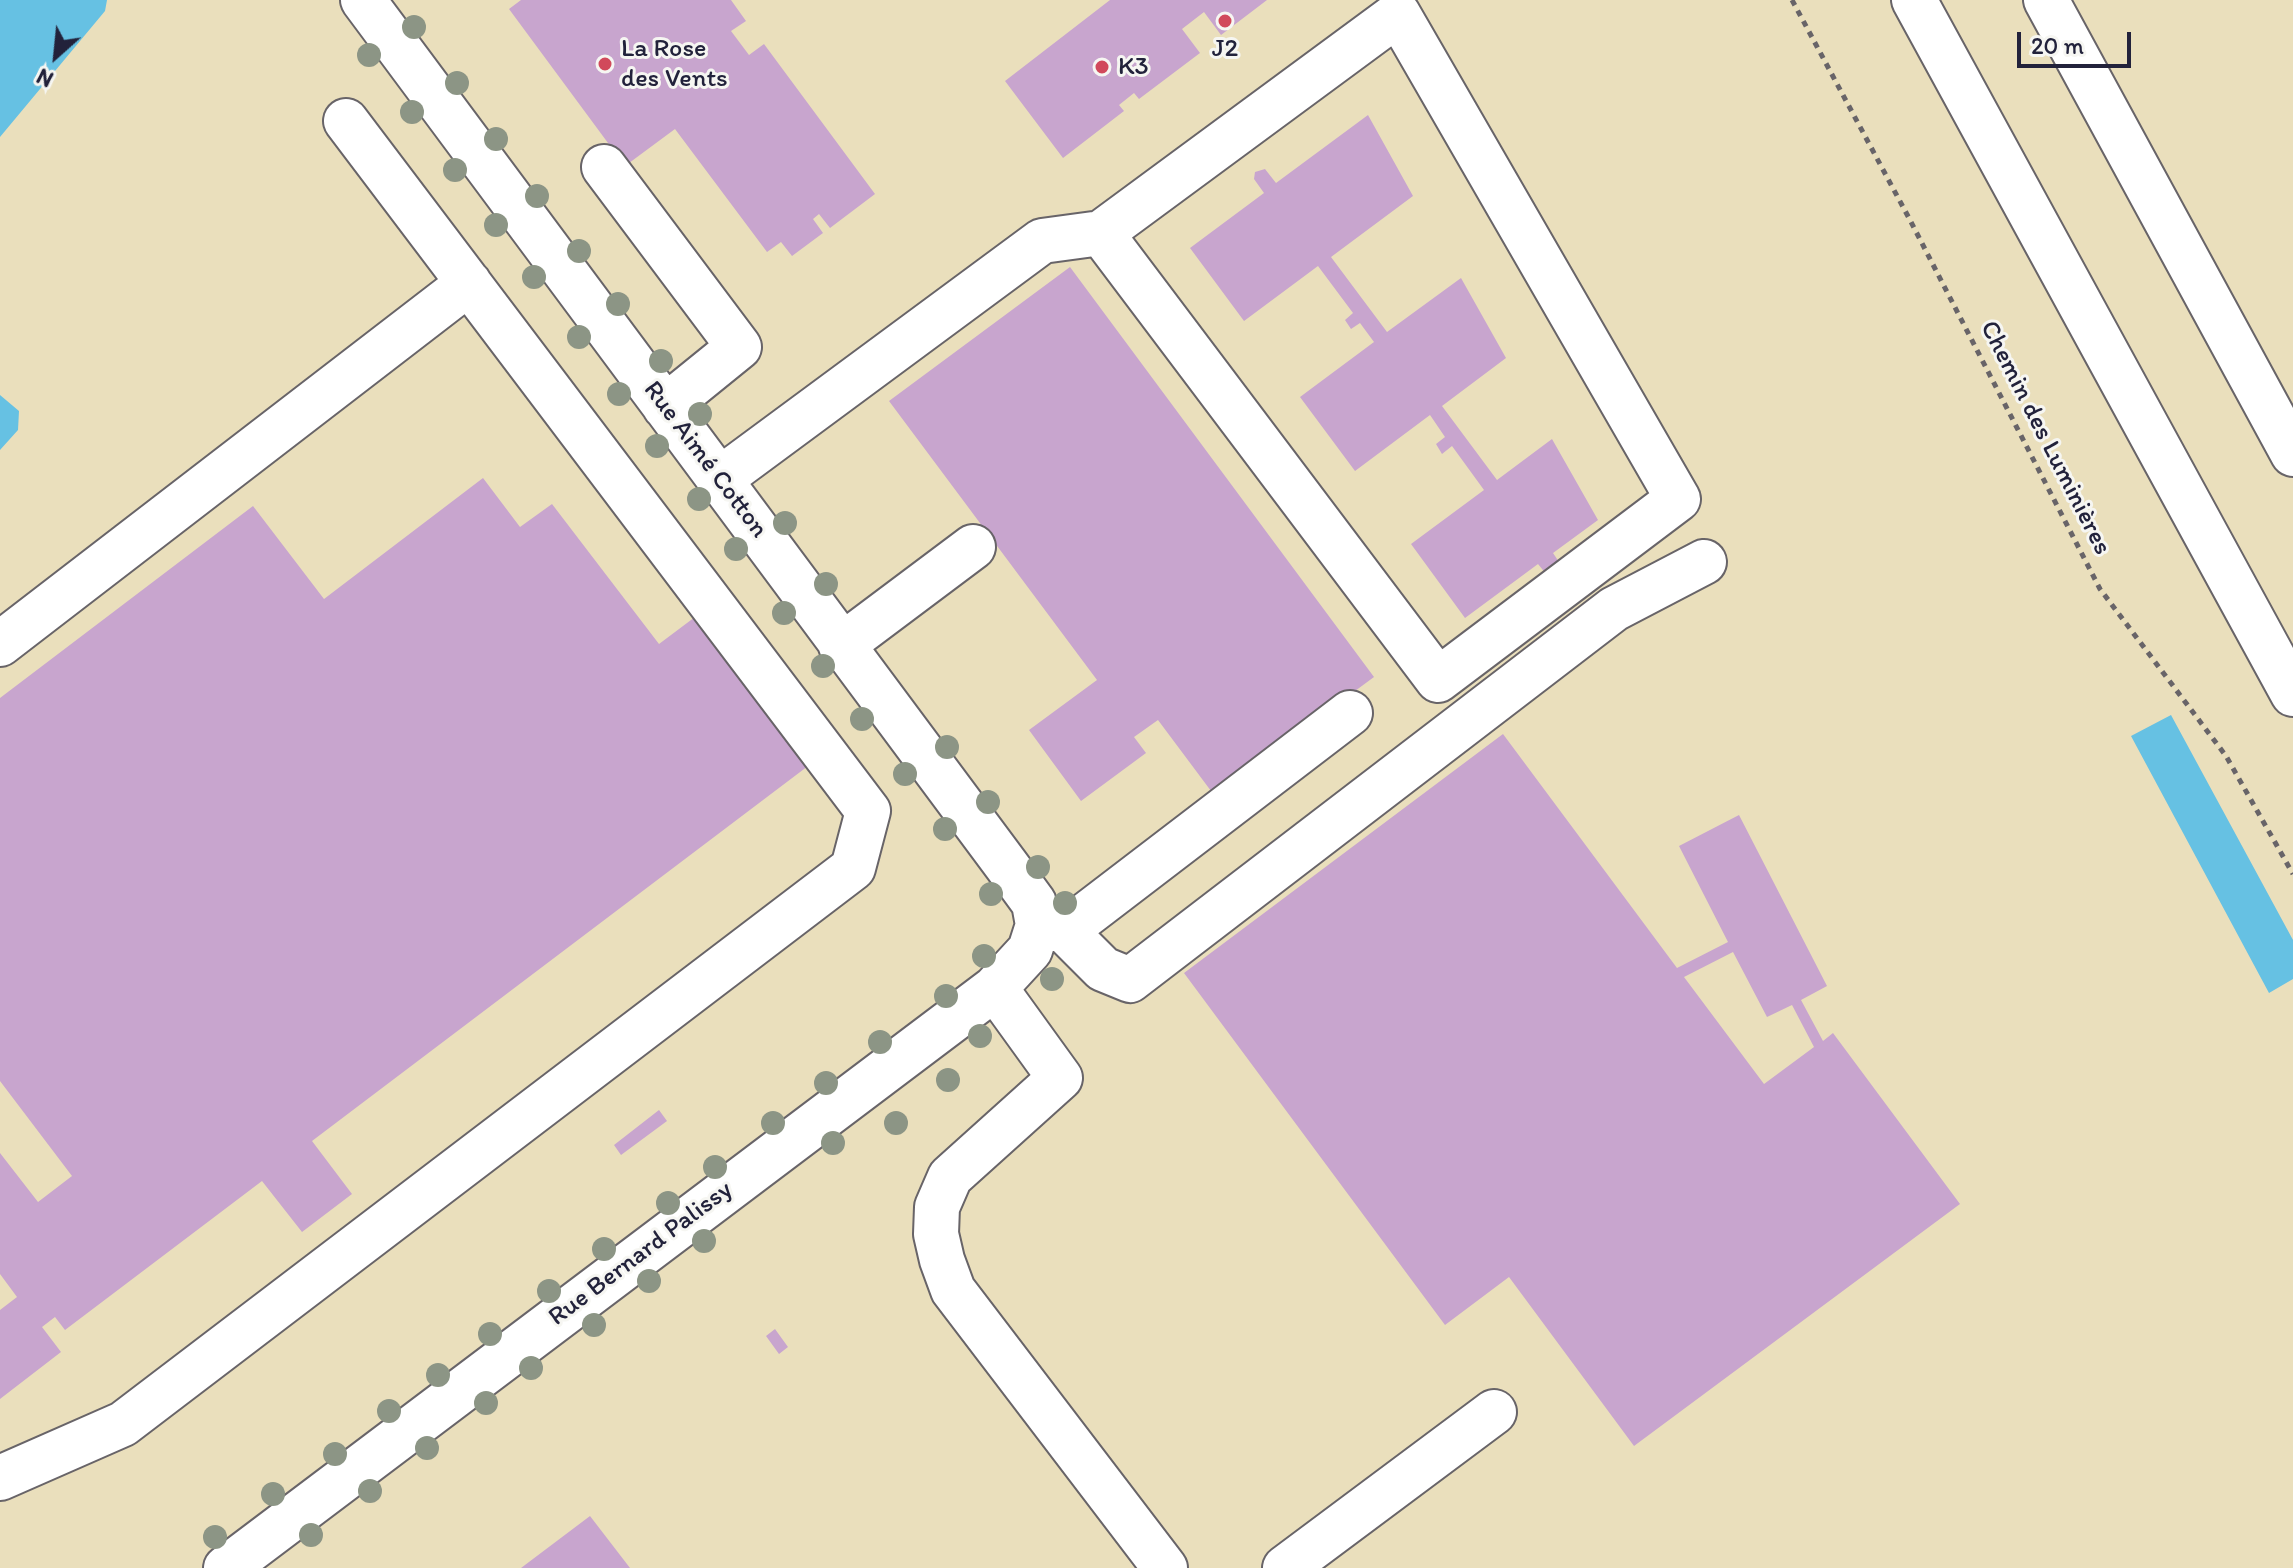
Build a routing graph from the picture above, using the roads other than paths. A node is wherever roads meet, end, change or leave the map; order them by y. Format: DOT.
graph roads {
  1 [pos="363,0"];
  2 [pos="1905,0"];
  3 [pos="1914,0"];
  4 [pos="2046,0"];
  5 [pos="346,121"];
  6 [pos="604,167"];
  7 [pos="2014,186"];
  8 [pos="1101,233"];
  9 [pos="469,283"];
  10 [pos="665,407"];
  11 [pos="2293,454"];
  12 [pos="720,479"];
  13 [pos="973,547"];
  14 [pos="1704,562"];
  15 [pos="0,644"];
  16 [pos="841,646"];
  17 [pos="2293,694"];
  18 [pos="1350,713"];
  19 [pos="1051,928"];
  20 [pos="995,988"];
  21 [pos="1494,1412"];
  22 [pos="0,1478"];
  23 [pos="226,1568"];
  24 [pos="1165,1568"];
  25 [pos="1285,1568"];
  1 -- 10 [label="main road, Rue Aimé Cotton"];
  2 -- 7 [label="main road"];
  3 -- 7 [label="main road"];
  4 -- 11 [label="main road"];
  5 -- 9 [label="main road"];
  6 -- 10 [label="main road"];
  7 -- 17 [label="main road"];
  8 -- 8 [label="main road"];
  8 -- 12 [label="main road"];
  9 -- 15 [label="main road"];
  9 -- 22 [label="main road"];
  10 -- 12 [label="main road, Rue Aimé Cotton"];
  12 -- 16 [label="main road, Rue Aimé Cotton"];
  13 -- 16 [label="main road"];
  14 -- 19 [label="main road"];
  16 -- 19 [label="main road, Rue Aimé Cotton"];
  18 -- 19 [label="main road"];
  19 -- 20 [label="main road, Rue Bernard Palissy"];
  20 -- 23 [label="main road, Rue Bernard Palissy"];
  20 -- 24 [label="main road"];
  21 -- 25 [label="main road"];
}
